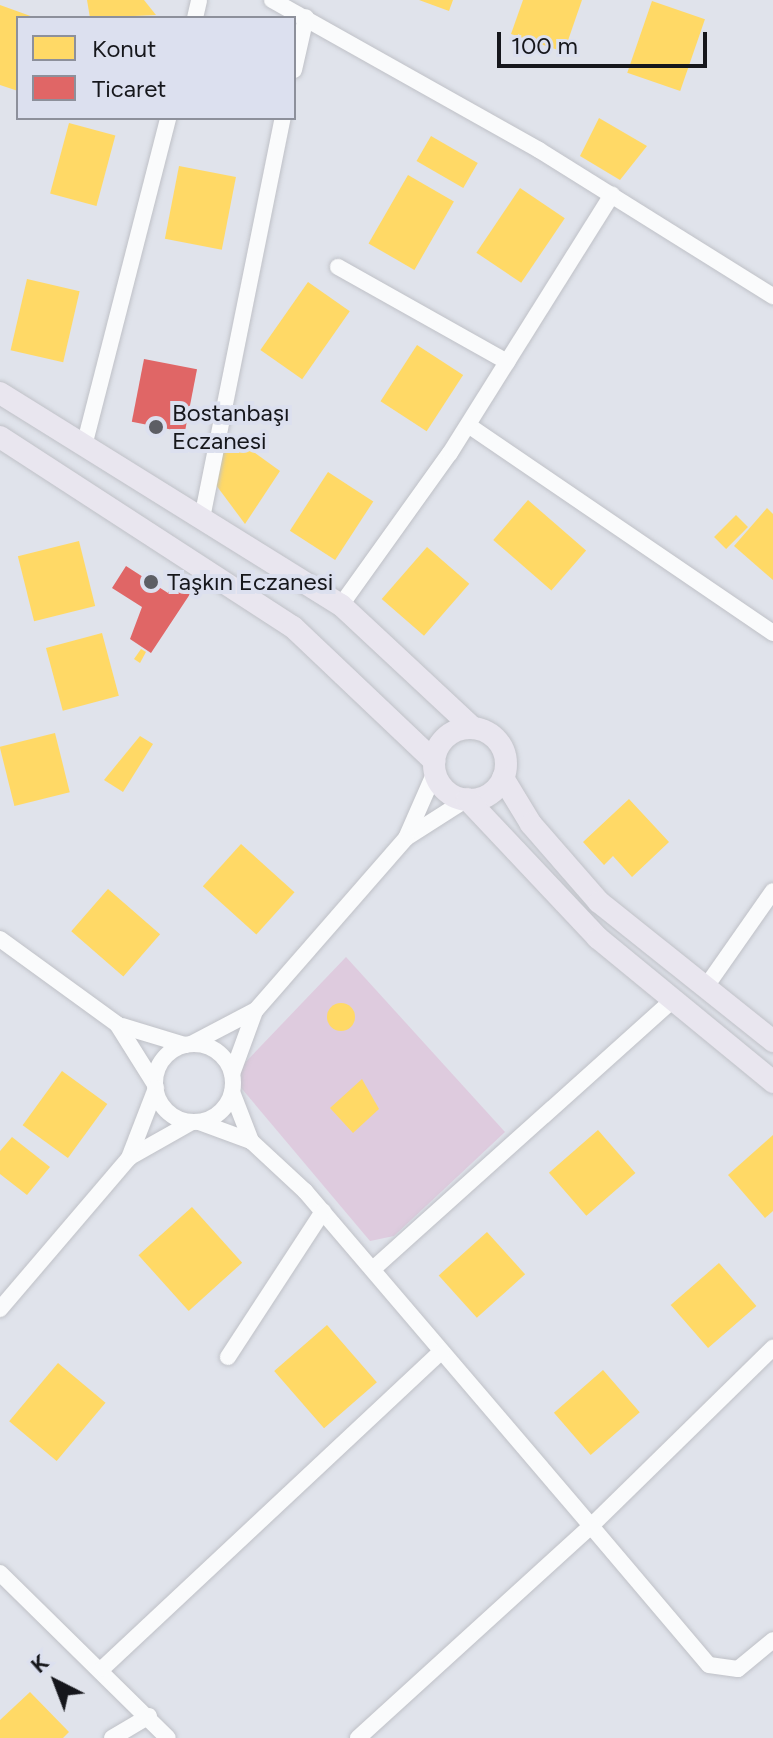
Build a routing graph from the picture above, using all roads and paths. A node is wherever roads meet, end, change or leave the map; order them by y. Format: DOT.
graph roads {
  1 [pos="272,0"];
  2 [pos="306,17"];
  3 [pos="296,61"];
  4 [pos="167,120"];
  5 [pos="283,120"];
  6 [pos="612,195"];
  7 [pos="338,267"];
  8 [pos="773,296"];
  9 [pos="507,362"];
  10 [pos="0,393"];
  11 [pos="468,425"];
  12 [pos="0,437"];
  13 [pos="84,446"];
  14 [pos="202,518"];
  15 [pos="341,605"];
  16 [pos="773,633"];
  17 [pos="473,728"];
  18 [pos="435,767"];
  19 [pos="503,778"];
  20 [pos="467,799"];
  21 [pos="406,838"];
  22 [pos="773,891"];
  23 [pos="0,939"];
  24 [pos="705,988"];
  25 [pos="672,1001"];
  26 [pos="256,1010"];
  27 [pos="117,1024"];
  28 [pos="773,1041"];
  29 [pos="188,1045"];
  30 [pos="232,1074"];
  31 [pos="773,1082"];
  32 [pos="155,1086"];
  33 [pos="232,1092"];
  34 [pos="196,1122"];
  35 [pos="251,1141"];
  36 [pos="129,1158"];
  37 [pos="323,1211"];
  38 [pos="373,1269"];
  39 [pos="0,1309"];
  40 [pos="773,1348"];
  41 [pos="441,1352"];
  42 [pos="228,1357"];
  43 [pos="591,1526"];
  44 [pos="0,1573"];
  45 [pos="773,1640"];
  46 [pos="103,1668"];
  47 [pos="149,1716"];
  48 [pos="112,1738"];
  49 [pos="168,1738"];
  50 [pos="358,1738"];
  1 -- 2 [label="street"];
  2 -- 3 [label="street"];
  2 -- 6 [label="street"];
  4 -- 13 [label="street"];
  5 -- 14 [label="street"];
  6 -- 8 [label="street"];
  6 -- 9 [label="street"];
  7 -- 9 [label="street"];
  9 -- 11 [label="street"];
  10 -- 13 [label="main road"];
  11 -- 15 [label="street"];
  11 -- 16 [label="street"];
  12 -- 18 [label="main road"];
  13 -- 14 [label="main road"];
  14 -- 15 [label="main road"];
  15 -- 17 [label="main road"];
  17 -- 18 [label="main road"];
  17 -- 19 [label="main road"];
  18 -- 20 [label="main road"];
  18 -- 21 [label="street"];
  19 -- 20 [label="main road"];
  19 -- 24 [label="main road"];
  20 -- 21 [label="street"];
  20 -- 25 [label="main road"];
  21 -- 26 [label="street"];
  22 -- 24 [label="street"];
  23 -- 27 [label="street"];
  24 -- 28 [label="main road"];
  25 -- 31 [label="main road"];
  25 -- 38 [label="street"];
  26 -- 29 [label="street"];
  26 -- 30 [label="street"];
  27 -- 29 [label="street"];
  27 -- 32 [label="street"];
  29 -- 30 [label="street"];
  29 -- 32 [label="street"];
  30 -- 33 [label="street"];
  32 -- 34 [label="street"];
  32 -- 36 [label="street"];
  33 -- 34 [label="street"];
  33 -- 35 [label="street"];
  34 -- 35 [label="street"];
  34 -- 36 [label="street"];
  35 -- 37 [label="street"];
  36 -- 39 [label="street"];
  37 -- 38 [label="street"];
  37 -- 42 [label="street"];
  38 -- 41 [label="street"];
  40 -- 43 [label="street"];
  41 -- 43 [label="street"];
  41 -- 46 [label="street"];
  43 -- 45 [label="street"];
  43 -- 50 [label="street"];
  44 -- 46 [label="street"];
  46 -- 47 [label="street"];
  47 -- 48 [label="street"];
  47 -- 49 [label="street"];
}
